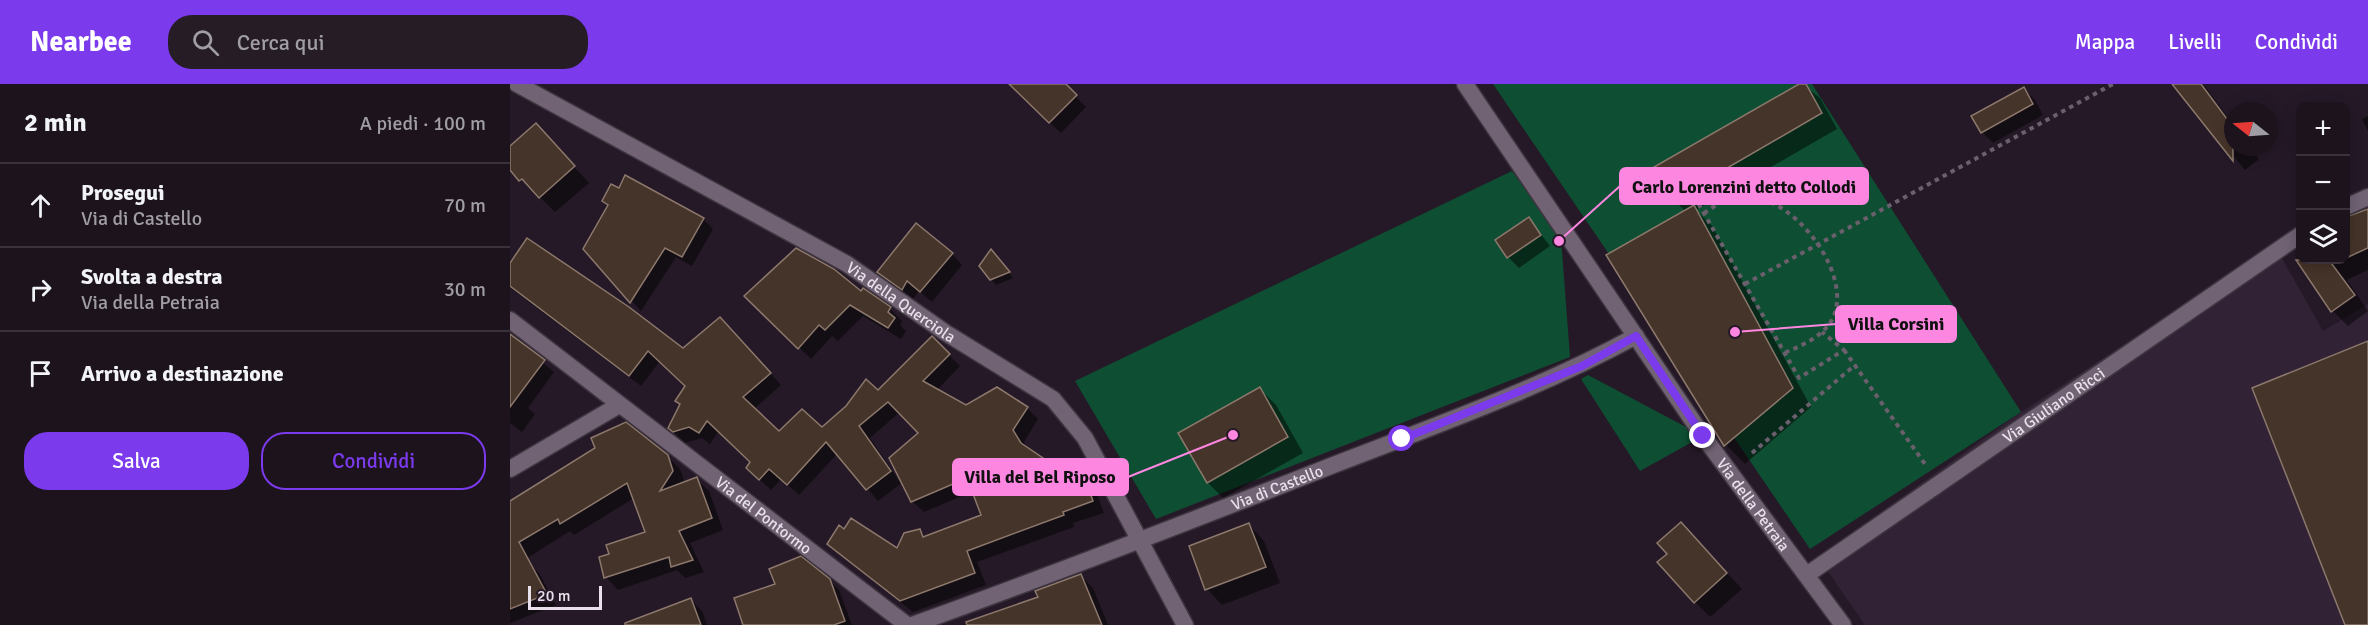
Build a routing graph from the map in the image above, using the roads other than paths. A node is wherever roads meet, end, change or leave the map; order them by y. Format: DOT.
graph roads {
  1 [pos="516,84"];
  2 [pos="1464,84"];
  3 [pos="2368,197"];
  4 [pos="2350,205"];
  5 [pos="2296,238"];
  6 [pos="510,320"];
  7 [pos="1636,336"];
  8 [pos="620,405"];
  9 [pos="510,469"];
  10 [pos="1138,542"];
  11 [pos="1808,574"];
  12 [pos="908,625"];
  13 [pos="912,625"];
  14 [pos="1185,625"];
  15 [pos="1843,625"];
  1 -- 10 [label="street, Via della Querciola"];
  2 -- 7 [label="street, Via della Petraia"];
  3 -- 4 [label="street"];
  5 -- 11 [label="street, Via Giuliano Ricci"];
  6 -- 8 [label="street, Via del Pontormo"];
  7 -- 10 [label="street, Via di Castello"];
  7 -- 11 [label="street, Via della Petraia"];
  8 -- 9 [label="street"];
  8 -- 12 [label="street, Via del Pontormo"];
  10 -- 13 [label="street, Via di Castello"];
  10 -- 14 [label="street, Via della Querciola"];
  11 -- 15 [label="street, Via della Petraia"];
}
